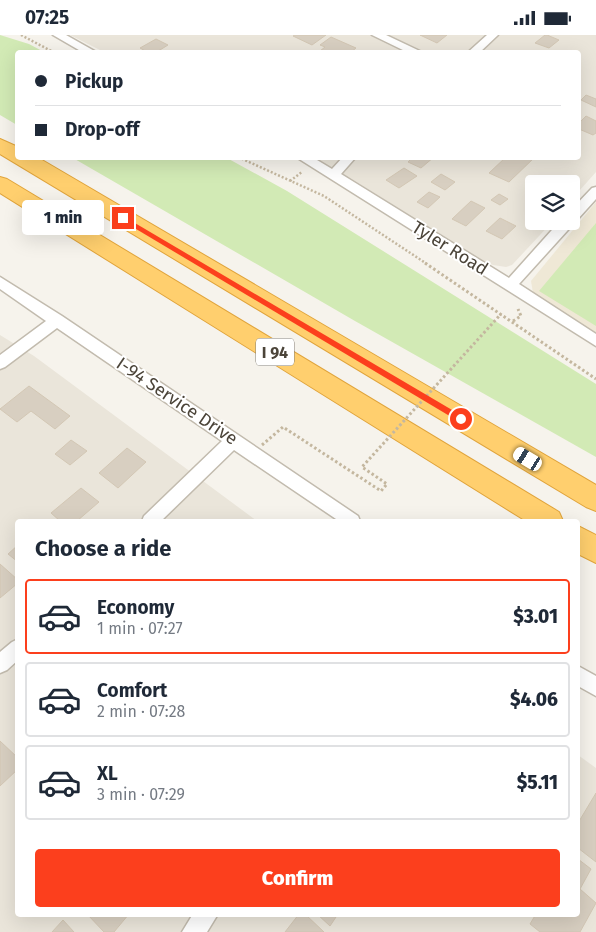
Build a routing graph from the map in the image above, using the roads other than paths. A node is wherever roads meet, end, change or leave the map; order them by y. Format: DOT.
graph roads {
  1 [pos="58,35"];
  2 [pos="377,35"];
  3 [pos="493,35"];
  4 [pos="87,50"];
  5 [pos="412,50"];
  6 [pos="476,50"];
  7 [pos="0,145"];
  8 [pos="15,153"];
  9 [pos="26,160"];
  10 [pos="307,160"];
  11 [pos="347,160"];
  12 [pos="333,175"];
  13 [pos="0,184"];
  14 [pos="596,191"];
  15 [pos="580,208"];
  16 [pos="560,230"];
  17 [pos="0,282"];
  18 [pos="510,285"];
  19 [pos="56,320"];
  20 [pos="596,341"];
  21 [pos="0,363"];
  22 [pos="234,440"];
  23 [pos="596,499"];
  24 [pos="152,519"];
  25 [pos="349,519"];
  26 [pos="546,519"];
  27 [pos="580,540"];
  28 [pos="596,550"];
  29 [pos="15,651"];
  30 [pos="0,664"];
  31 [pos="580,676"];
  32 [pos="596,687"];
  33 [pos="205,917"];
  34 [pos="193,932"];
  1 -- 4 [label="street"];
  2 -- 5 [label="street"];
  3 -- 6 [label="street"];
  7 -- 8 [label="highway"];
  9 -- 23 [label="highway, I 94"];
  10 -- 12 [label="street, Tyler Road"];
  11 -- 12 [label="street"];
  12 -- 18 [label="street, Tyler Road"];
  13 -- 26 [label="highway, I 94"];
  14 -- 15 [label="street"];
  16 -- 18 [label="street"];
  17 -- 19 [label="street, I-94 Service Drive"];
  18 -- 20 [label="street, Tyler Road"];
  19 -- 21 [label="street"];
  19 -- 22 [label="street, I-94 Service Drive"];
  22 -- 24 [label="street"];
  22 -- 25 [label="street, I-94 Service Drive"];
  27 -- 28 [label="highway"];
  29 -- 30 [label="street"];
  31 -- 32 [label="street"];
  33 -- 34 [label="street"];
}
